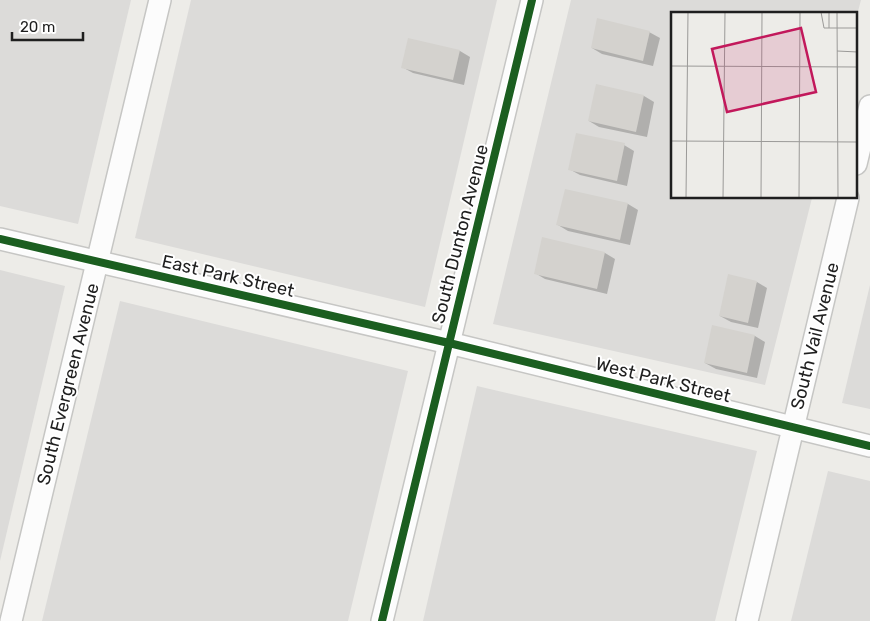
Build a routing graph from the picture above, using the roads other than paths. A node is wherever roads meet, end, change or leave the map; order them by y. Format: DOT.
graph roads {
  1 [pos="160,0"];
  2 [pos="532,0"];
  3 [pos="870,106"];
  4 [pos="858,156"];
  5 [pos="848,199"];
  6 [pos="0,239"];
  7 [pos="98,262"];
  8 [pos="449,343"];
  9 [pos="793,427"];
  10 [pos="870,446"];
  11 [pos="11,621"];
  12 [pos="382,621"];
  13 [pos="747,621"];
  1 -- 7 [label="street, South Evergreen Avenue"];
  2 -- 8 [label="street, South Dunton Avenue"];
  3 -- 4 [label="street"];
  5 -- 9 [label="street, South Vail Avenue"];
  6 -- 7 [label="street, East Park Street"];
  7 -- 8 [label="street, East Park Street"];
  7 -- 11 [label="street, South Evergreen Avenue"];
  8 -- 9 [label="street, West Park Street"];
  8 -- 12 [label="street, South Dunton Avenue"];
  9 -- 10 [label="street, West Park Street"];
  9 -- 13 [label="street, South Vail Avenue"];
}
